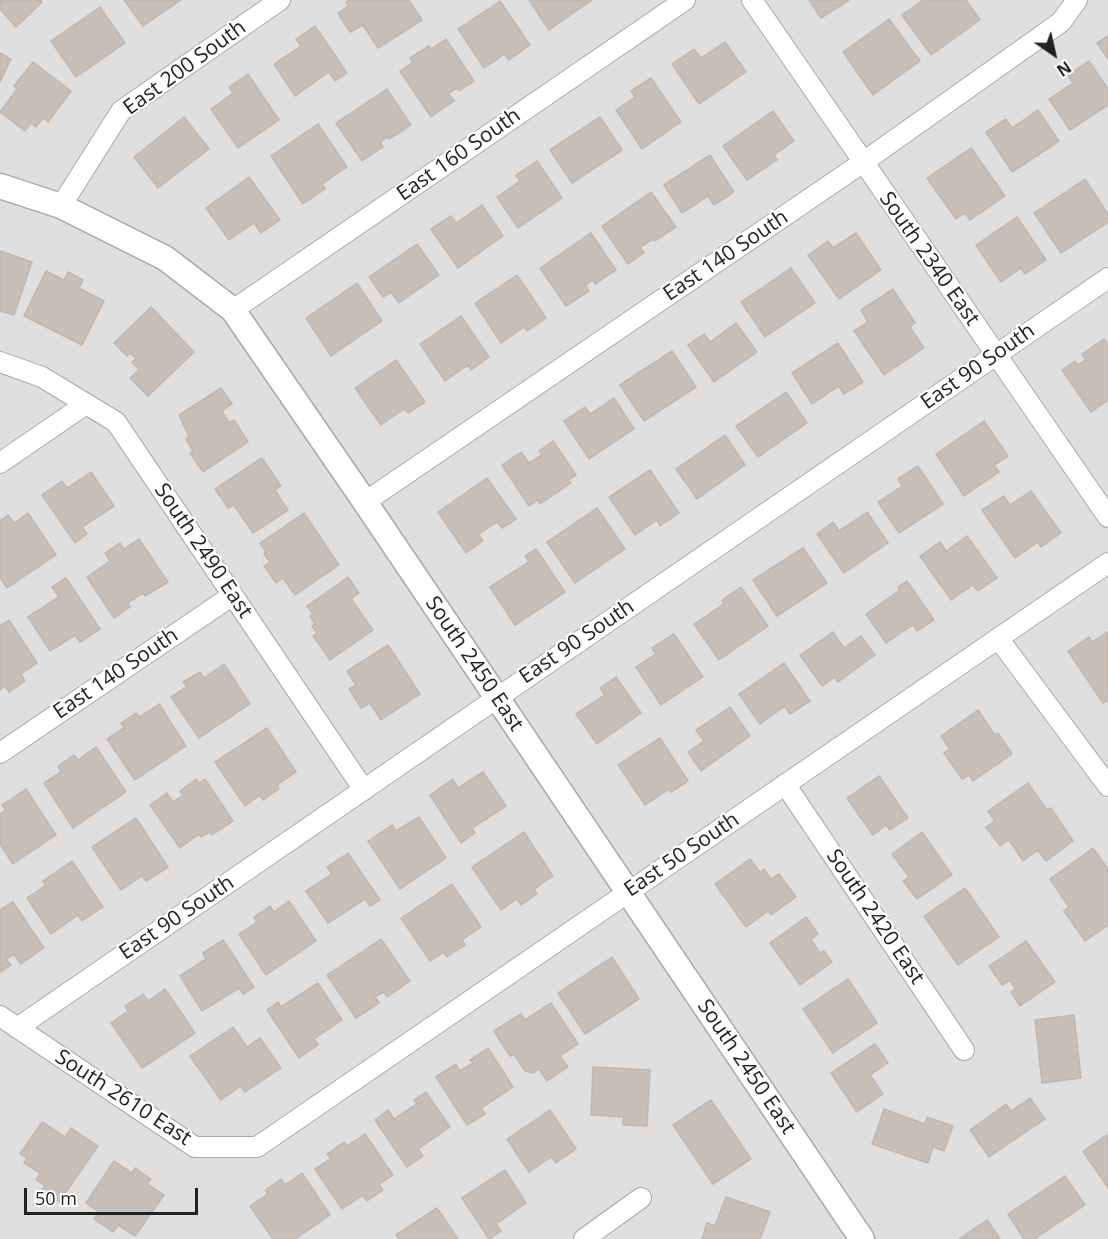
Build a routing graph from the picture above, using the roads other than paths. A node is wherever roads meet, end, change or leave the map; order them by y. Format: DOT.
graph roads {
  1 [pos="280,0"];
  2 [pos="685,0"];
  3 [pos="752,0"];
  4 [pos="1077,0"];
  5 [pos="862,163"];
  6 [pos="0,186"];
  7 [pos="61,206"];
  8 [pos="1108,278"];
  9 [pos="233,310"];
  10 [pos="996,356"];
  11 [pos="0,362"];
  12 [pos="86,404"];
  13 [pos="0,463"];
  14 [pos="365,502"];
  15 [pos="1108,517"];
  16 [pos="1108,563"];
  17 [pos="233,595"];
  18 [pos="998,638"];
  19 [pos="497,697"];
  20 [pos="0,753"];
  21 [pos="785,784"];
  22 [pos="1108,786"];
  23 [pos="364,790"];
  24 [pos="628,892"];
  25 [pos="0,1016"];
  26 [pos="17,1028"];
  27 [pos="964,1050"];
  28 [pos="257,1147"];
  29 [pos="641,1198"];
  30 [pos="584,1239"];
  31 [pos="862,1239"];
  1 -- 7 [label="street, East 200 South"];
  2 -- 9 [label="street, East 160 South"];
  3 -- 5 [label="street, South 2340 East"];
  4 -- 5 [label="street, East 140 South"];
  5 -- 10 [label="street, South 2340 East"];
  5 -- 14 [label="street, East 140 South"];
  6 -- 7 [label="street, South 2450 East"];
  7 -- 9 [label="street, South 2450 East"];
  8 -- 10 [label="street, East 90 South"];
  9 -- 14 [label="street, South 2450 East"];
  10 -- 15 [label="street, South 2340 East"];
  10 -- 19 [label="street, East 90 South"];
  11 -- 12 [label="street, South 2490 East"];
  12 -- 13 [label="street"];
  12 -- 17 [label="street, South 2490 East"];
  14 -- 19 [label="street, South 2450 East"];
  16 -- 18 [label="street, East 50 South"];
  17 -- 20 [label="street, East 140 South"];
  17 -- 23 [label="street, South 2490 East"];
  18 -- 21 [label="street, East 50 South"];
  18 -- 22 [label="street"];
  19 -- 23 [label="street, East 90 South"];
  19 -- 24 [label="street, South 2450 East"];
  21 -- 24 [label="street, East 50 South"];
  21 -- 27 [label="street, South 2420 East"];
  23 -- 26 [label="street, East 90 South"];
  24 -- 28 [label="street, East 50 South"];
  24 -- 31 [label="street, South 2450 East"];
  25 -- 26 [label="street, South 2610 East"];
  26 -- 28 [label="street, South 2610 East"];
  29 -- 30 [label="street"];
}
